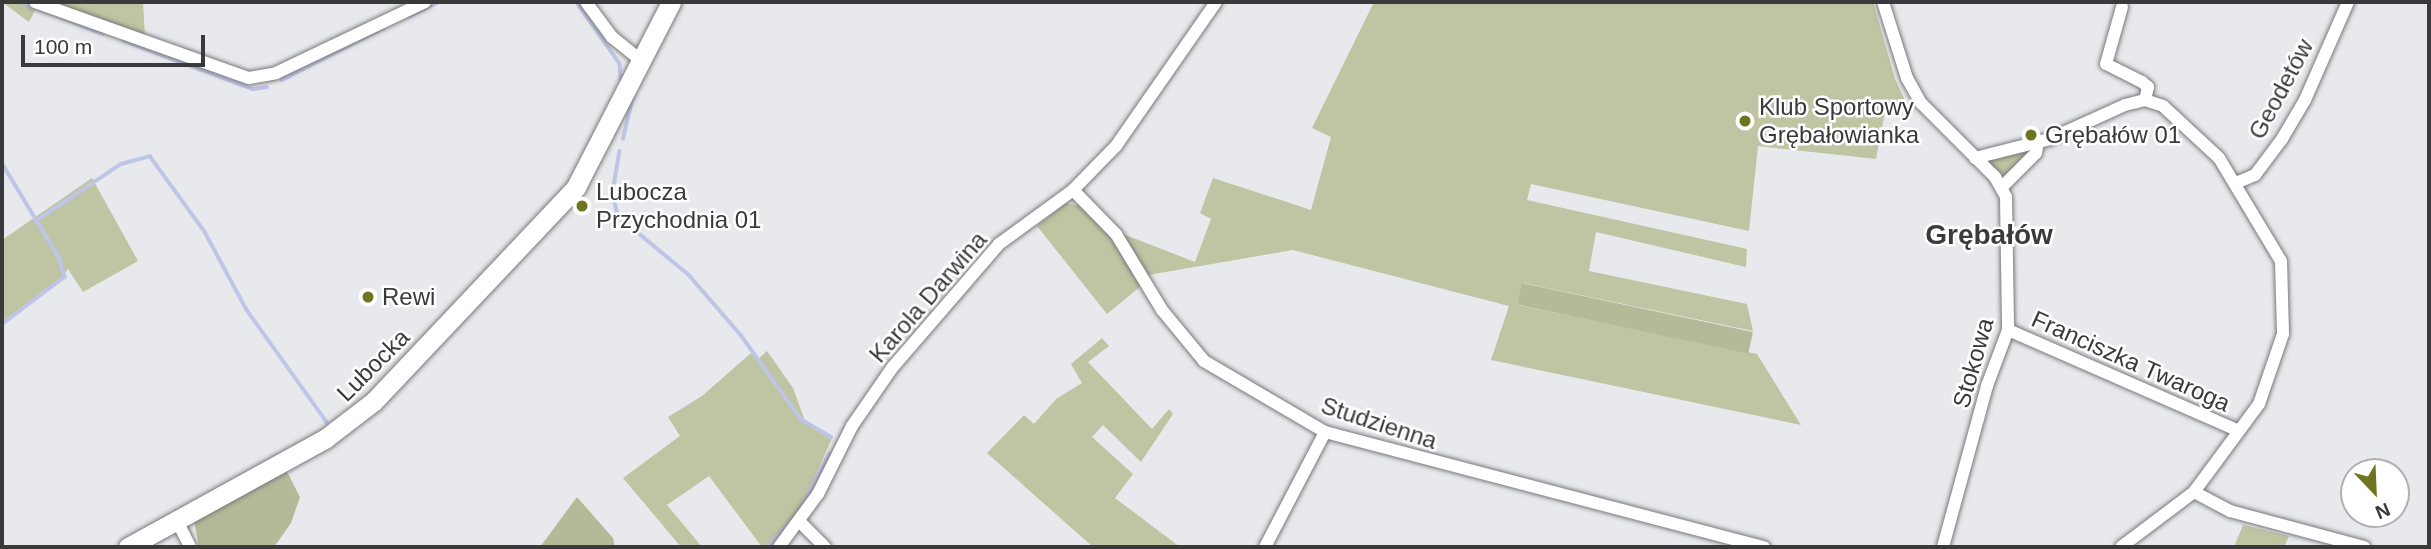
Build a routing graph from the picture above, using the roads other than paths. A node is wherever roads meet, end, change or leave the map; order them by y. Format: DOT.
graph roads {
  1 [pos="35,2"];
  2 [pos="425,2"];
  3 [pos="586,2"];
  4 [pos="671,2"];
  5 [pos="1216,2"];
  6 [pos="1883,2"];
  7 [pos="2348,2"];
  8 [pos="2122,6"];
  9 [pos="639,59"];
  10 [pos="2145,100"];
  11 [pos="2038,143"];
  12 [pos="1975,158"];
  13 [pos="2236,183"];
  14 [pos="2003,187"];
  15 [pos="1073,190"];
  16 [pos="2008,330"];
  17 [pos="2237,430"];
  18 [pos="1325,432"];
  19 [pos="2194,492"];
  20 [pos="176,519"];
  21 [pos="799,521"];
  22 [pos="128,547"];
  23 [pos="190,547"];
  24 [pos="779,547"];
  25 [pos="825,547"];
  26 [pos="1265,547"];
  27 [pos="1764,547"];
  28 [pos="1943,547"];
  29 [pos="2121,547"];
  30 [pos="2364,547"];
  1 -- 2 [label="street"];
  3 -- 9 [label="street"];
  4 -- 9 [label="street, Lubocka"];
  5 -- 15 [label="street, Karola Darwina"];
  6 -- 12 [label="street"];
  7 -- 13 [label="street, Geodetów"];
  8 -- 10 [label="street"];
  9 -- 20 [label="street, Lubocka"];
  10 -- 11 [label="street"];
  10 -- 13 [label="street"];
  11 -- 12 [label="street"];
  11 -- 14 [label="street"];
  12 -- 14 [label="street"];
  13 -- 17 [label="street"];
  14 -- 16 [label="street, Stokowa"];
  15 -- 18 [label="street, Studzienna"];
  15 -- 21 [label="street, Karola Darwina"];
  16 -- 17 [label="street, Franciszka Twaroga"];
  16 -- 28 [label="street, Stokowa"];
  17 -- 19 [label="street"];
  18 -- 26 [label="street"];
  18 -- 27 [label="street, Studzienna"];
  19 -- 29 [label="street"];
  19 -- 30 [label="street"];
  20 -- 22 [label="street, Lubocka"];
  20 -- 23 [label="street"];
  21 -- 24 [label="street, Karola Darwina"];
  21 -- 25 [label="street"];
}
